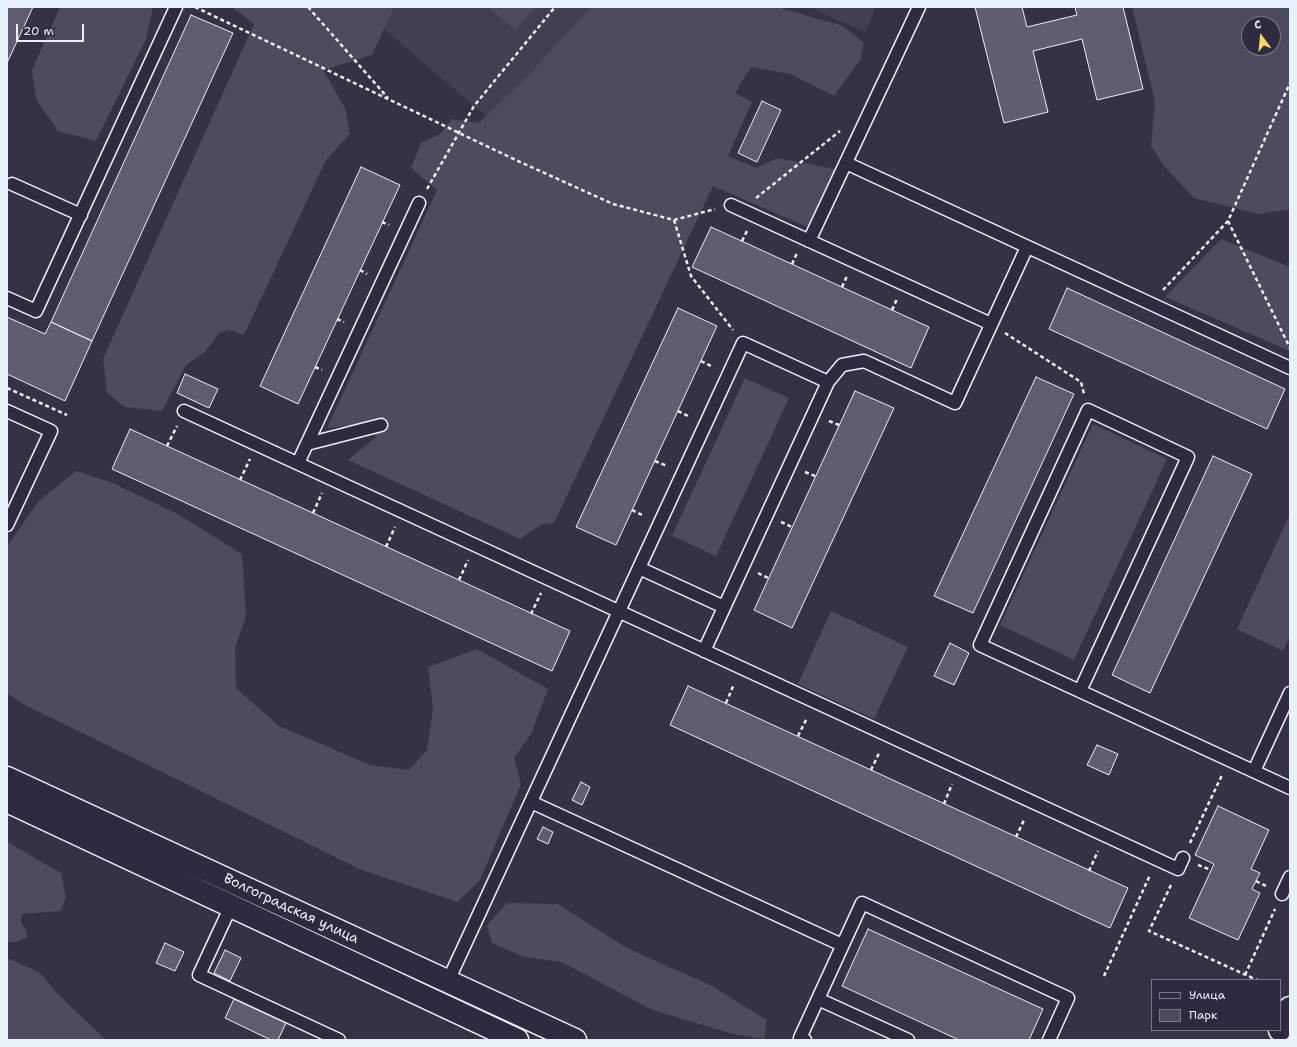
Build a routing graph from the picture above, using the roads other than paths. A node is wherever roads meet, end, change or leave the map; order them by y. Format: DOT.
graph roads {
  1 [pos="176,7"];
  2 [pos="919,7"];
  3 [pos="846,163"];
  4 [pos="12,184"];
  5 [pos="418,203"];
  6 [pos="730,205"];
  7 [pos="81,215"];
  8 [pos="809,241"];
  9 [pos="1027,247"];
  10 [pos="7,298"];
  11 [pos="991,324"];
  12 [pos="1290,368"];
  13 [pos="828,382"];
  14 [pos="7,411"];
  15 [pos="184,411"];
  16 [pos="381,425"];
  17 [pos="307,444"];
  18 [pos="298,464"];
  19 [pos="7,525"];
  20 [pos="639,568"];
  21 [pos="724,607"];
  22 [pos="619,612"];
  23 [pos="704,651"];
  24 [pos="1080,691"];
  25 [pos="1290,693"];
  26 [pos="1254,771"];
  27 [pos="7,778"];
  28 [pos="1290,788"];
  29 [pos="7,801"];
  30 [pos="531,802"];
  31 [pos="1181,863"];
  32 [pos="1290,877"];
  33 [pos="1282,894"];
  34 [pos="231,906"];
  35 [pos="842,945"];
  36 [pos="448,981"];
  37 [pos="818,999"];
  38 [pos="1290,1008"];
  39 [pos="1281,1028"];
  40 [pos="1280,1031"];
  41 [pos="339,1040"];
  42 [pos="517,1040"];
  43 [pos="575,1040"];
  44 [pos="805,1040"];
  45 [pos="908,1040"];
  46 [pos="1049,1040"];
  47 [pos="1275,1040"];
  1 -- 7 [label="lane"];
  2 -- 3 [label="lane"];
  3 -- 8 [label="lane"];
  3 -- 9 [label="lane"];
  4 -- 7 [label="lane"];
  5 -- 17 [label="lane"];
  6 -- 8 [label="lane"];
  7 -- 10 [label="lane"];
  8 -- 11 [label="lane"];
  9 -- 11 [label="lane"];
  9 -- 12 [label="lane"];
  11 -- 13 [label="lane"];
  13 -- 20 [label="lane"];
  13 -- 21 [label="lane"];
  14 -- 19 [label="lane"];
  15 -- 18 [label="lane"];
  16 -- 17 [label="lane"];
  17 -- 18 [label="lane"];
  18 -- 22 [label="lane"];
  20 -- 21 [label="lane"];
  20 -- 22 [label="lane"];
  21 -- 23 [label="lane"];
  22 -- 23 [label="lane"];
  22 -- 30 [label="lane"];
  23 -- 31 [label="lane"];
  24 -- 24 [label="lane"];
  24 -- 26 [label="lane"];
  25 -- 26 [label="lane"];
  26 -- 28 [label="lane"];
  27 -- 36 [label="main road, Волгоградская улица"];
  29 -- 34 [label="main road, Волгоградская улица"];
  30 -- 35 [label="lane"];
  30 -- 36 [label="lane"];
  32 -- 33 [label="lane"];
  34 -- 41 [label="lane"];
  34 -- 42 [label="main road, Волгоградская улица"];
  35 -- 37 [label="lane"];
  35 -- 46 [label="lane"];
  36 -- 43 [label="main road, Волгоградская улица"];
  37 -- 44 [label="lane"];
  37 -- 45 [label="lane"];
  38 -- 39 [label="main road"];
  40 -- 47 [label="main road"];
}
